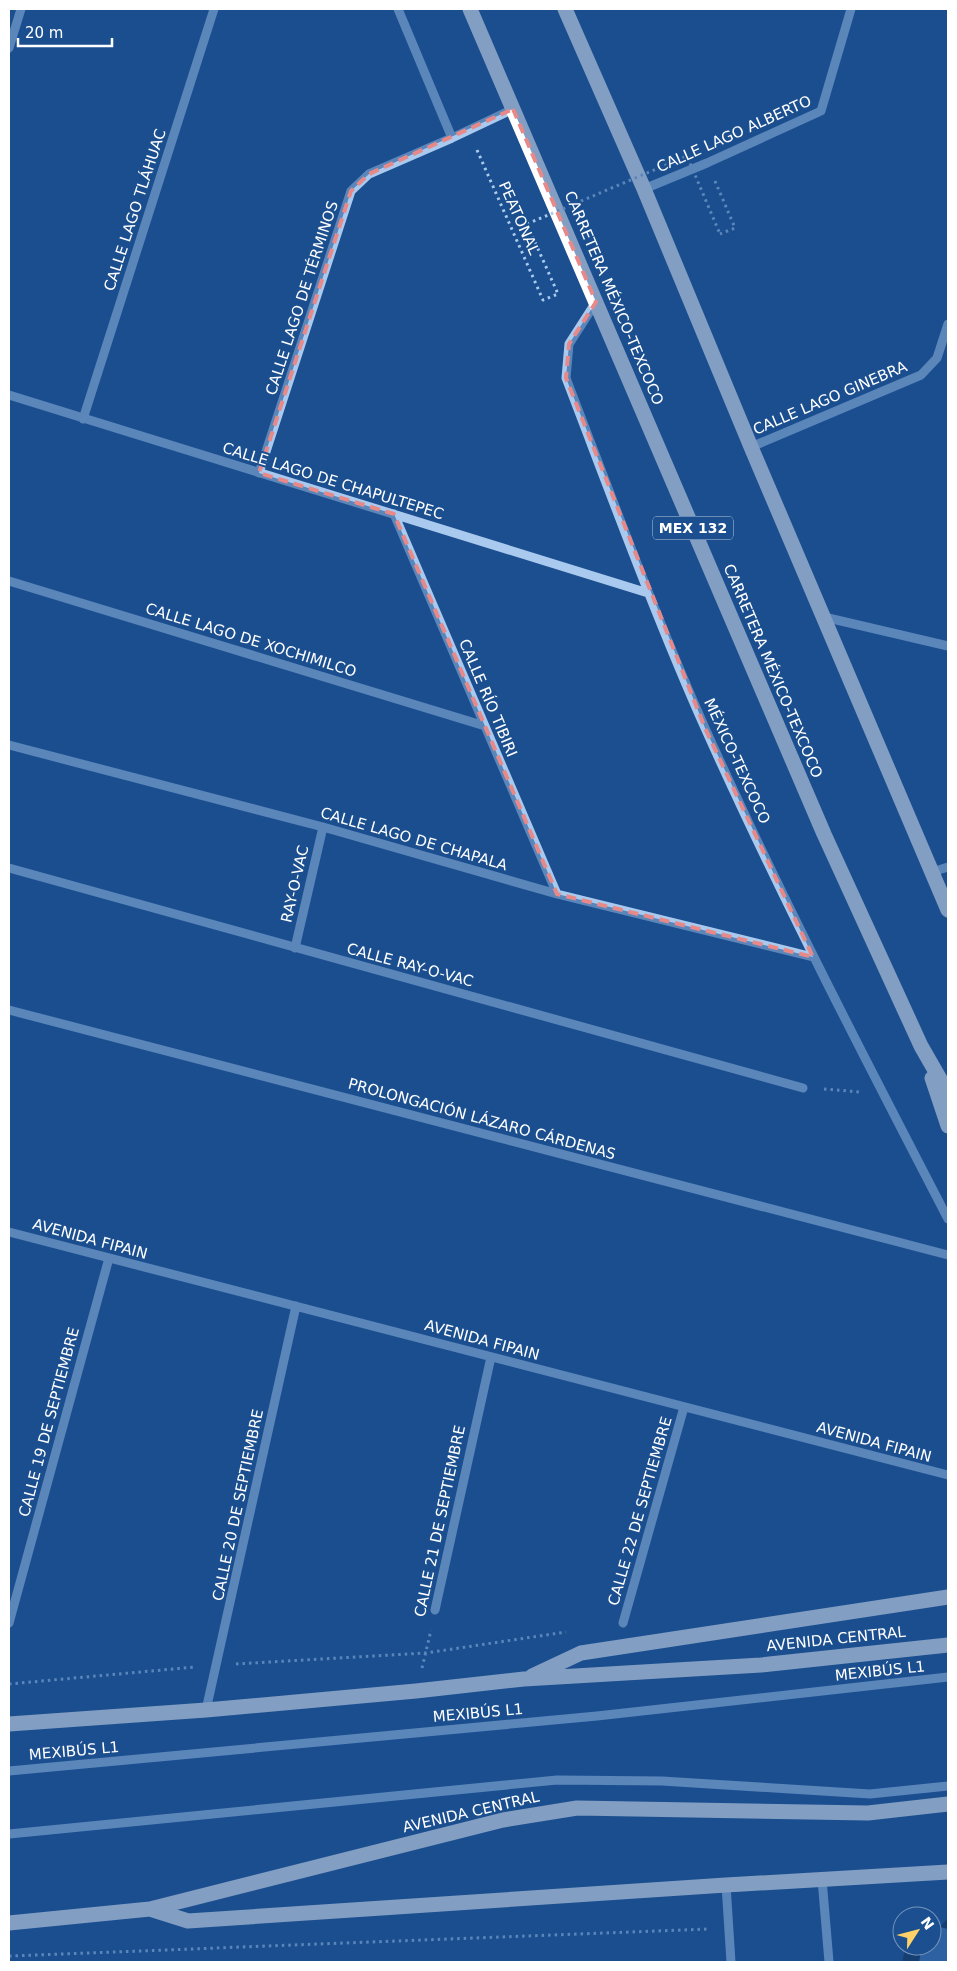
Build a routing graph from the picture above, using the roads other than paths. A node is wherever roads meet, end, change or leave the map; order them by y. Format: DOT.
graph roads {
  1 [pos="21,9"];
  2 [pos="214,9"];
  3 [pos="398,9"];
  4 [pos="470,9"];
  5 [pos="565,9"];
  6 [pos="851,9"];
  7 [pos="9,48"];
  8 [pos="513,109"];
  9 [pos="452,138"];
  10 [pos="644,189"];
  11 [pos="596,302"];
  12 [pos="948,324"];
  13 [pos="9,395"];
  14 [pos="83,419"];
  15 [pos="750,447"];
  16 [pos="259,473"];
  17 [pos="394,514"];
  18 [pos="9,581"];
  19 [pos="648,593"];
  20 [pos="824,617"];
  21 [pos="948,646"];
  22 [pos="485,726"];
  23 [pos="9,745"];
  24 [pos="323,828"];
  25 [pos="948,867"];
  26 [pos="9,868"];
  27 [pos="932,872"];
  28 [pos="557,894"];
  29 [pos="948,910"];
  30 [pos="294,948"];
  31 [pos="813,957"];
  32 [pos="9,1010"];
  33 [pos="921,1046"];
  34 [pos="803,1088"];
  35 [pos="948,1093"];
  36 [pos="948,1126"];
  37 [pos="948,1220"];
  38 [pos="9,1232"];
  39 [pos="948,1254"];
  40 [pos="109,1258"];
  41 [pos="296,1306"];
  42 [pos="491,1356"];
  43 [pos="684,1407"];
  44 [pos="948,1475"];
  45 [pos="948,1597"];
  46 [pos="435,1610"];
  47 [pos="9,1623"];
  48 [pos="623,1623"];
  49 [pos="948,1645"];
  50 [pos="948,1677"];
  51 [pos="524,1679"];
  52 [pos="206,1710"];
  53 [pos="9,1724"];
  54 [pos="9,1770"];
  55 [pos="948,1786"];
  56 [pos="948,1804"];
  57 [pos="9,1834"];
  58 [pos="946,1873"];
  59 [pos="822,1879"];
  60 [pos="726,1885"];
  61 [pos="150,1909"];
  62 [pos="9,1922"];
  63 [pos="731,1962"];
  64 [pos="829,1962"];
  1 -- 7 [label="street"];
  2 -- 14 [label="street, CALLE LAGO TLÁHUAC"];
  3 -- 9 [label="street"];
  4 -- 8 [label="highway, CARRETERA MÉXICO-TEXCOCO / MEX 132"];
  5 -- 10 [label="highway"];
  6 -- 10 [label="street, CALLE LAGO ALBERTO"];
  8 -- 9 [label="street, CALLE LAGO DE TÉRMINOS"];
  8 -- 11 [label="highway, CARRETERA MÉXICO-TEXCOCO / MEX 132"];
  9 -- 16 [label="street, CALLE LAGO DE TÉRMINOS"];
  10 -- 15 [label="highway"];
  11 -- 19 [label="street, MÉXICO-TEXCOCO"];
  11 -- 33 [label="highway, CARRETERA MÉXICO-TEXCOCO / MEX 132"];
  12 -- 15 [label="street, CALLE LAGO GINEBRA"];
  13 -- 14 [label="street, CALLE LAGO DE CHAPULTEPEC"];
  14 -- 16 [label="street, CALLE LAGO DE CHAPULTEPEC"];
  15 -- 20 [label="highway"];
  16 -- 17 [label="street, CALLE LAGO DE CHAPULTEPEC"];
  17 -- 19 [label="street, CALLE LAGO DE CHAPULTEPEC"];
  17 -- 22 [label="street, CALLE RÍO TIBIRI"];
  18 -- 22 [label="street, CALLE LAGO DE XOCHIMILCO"];
  19 -- 31 [label="street, MÉXICO-TEXCOCO"];
  20 -- 21 [label="street"];
  20 -- 27 [label="highway"];
  22 -- 28 [label="street, CALLE RÍO TIBIRI"];
  23 -- 24 [label="street, CALLE LAGO DE CHAPALA"];
  24 -- 28 [label="street, CALLE LAGO DE CHAPALA"];
  24 -- 30 [label="street, RAY-O-VAC"];
  25 -- 27 [label="street"];
  26 -- 30 [label="street, CALLE RAY-O-VAC"];
  27 -- 29 [label="highway"];
  28 -- 31 [label="street, CALLE LAGO DE CHAPALA"];
  30 -- 34 [label="street, CALLE RAY-O-VAC"];
  31 -- 37 [label="street, MÉXICO-TEXCOCO"];
  32 -- 39 [label="street, PROLONGACIÓN LÁZARO CÁRDENAS"];
  33 -- 35 [label="highway, CARRETERA MÉXICO-TEXCOCO / MEX 132"];
  33 -- 36 [label="highway"];
  38 -- 40 [label="street, AVENIDA FIPAIN"];
  40 -- 41 [label="street, AVENIDA FIPAIN"];
  40 -- 47 [label="street, CALLE 19 DE SEPTIEMBRE"];
  41 -- 42 [label="street, AVENIDA FIPAIN"];
  41 -- 52 [label="street, CALLE 20 DE SEPTIEMBRE"];
  42 -- 43 [label="street, AVENIDA FIPAIN"];
  42 -- 46 [label="street, CALLE 21 DE SEPTIEMBRE"];
  43 -- 44 [label="street, AVENIDA FIPAIN"];
  43 -- 48 [label="street, CALLE 22 DE SEPTIEMBRE"];
  45 -- 51 [label="highway"];
  49 -- 51 [label="highway, AVENIDA CENTRAL"];
  50 -- 54 [label="street, MEXIBÚS L1"];
  51 -- 52 [label="highway, AVENIDA CENTRAL"];
  52 -- 53 [label="highway, AVENIDA CENTRAL"];
  55 -- 57 [label="street"];
  56 -- 61 [label="highway, AVENIDA CENTRAL"];
  58 -- 59 [label="highway"];
  59 -- 60 [label="highway"];
  59 -- 64 [label="street"];
  60 -- 61 [label="highway"];
  60 -- 63 [label="street"];
  61 -- 62 [label="highway, AVENIDA CENTRAL"];
}
